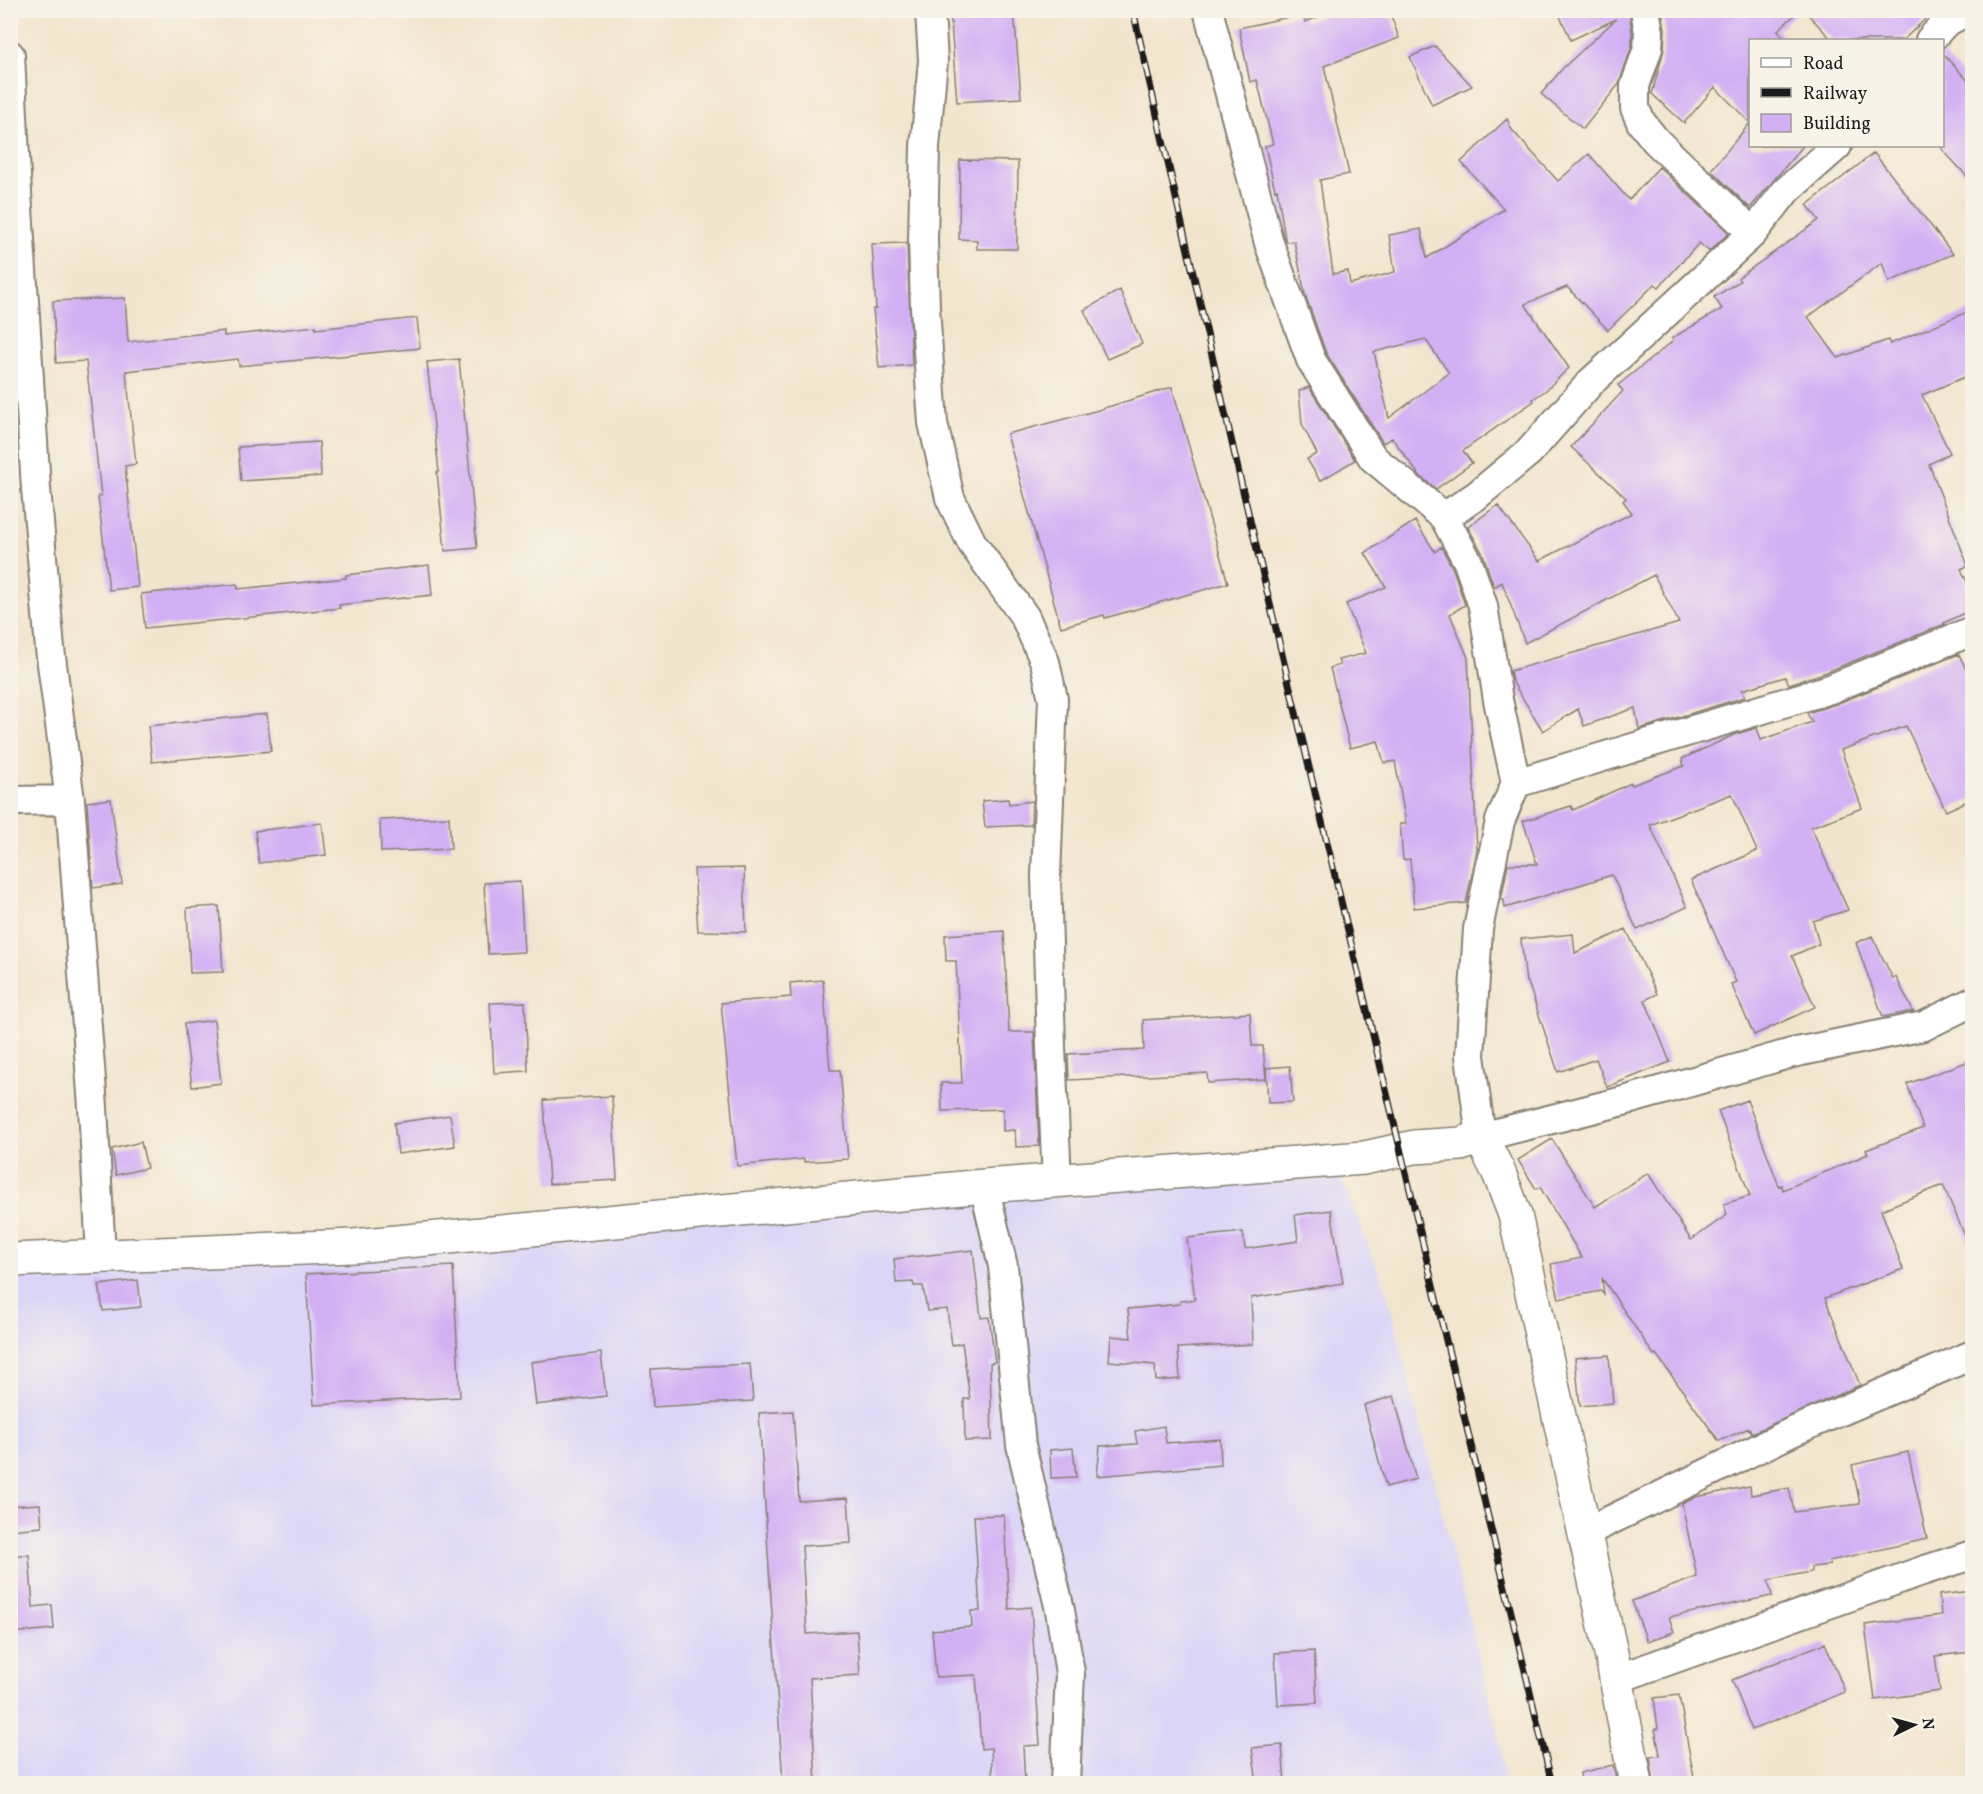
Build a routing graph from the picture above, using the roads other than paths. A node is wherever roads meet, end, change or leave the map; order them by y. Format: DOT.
graph roads {
  1 [pos="930,10"];
  2 [pos="1208,10"];
  3 [pos="1645,10"];
  4 [pos="1969,10"];
  5 [pos="1931,39"];
  6 [pos="10,55"];
  7 [pos="1836,147"];
  8 [pos="1753,234"];
  9 [pos="1444,517"];
  10 [pos="1972,631"];
  11 [pos="1516,783"];
  12 [pos="70,800"];
  13 [pos="10,801"];
  14 [pos="1972,1002"];
  15 [pos="1481,1137"];
  16 [pos="1058,1182"];
  17 [pos="984,1186"];
  18 [pos="100,1256"];
  19 [pos="10,1260"];
  20 [pos="1972,1355"];
  21 [pos="1584,1533"];
  22 [pos="1972,1555"];
  23 [pos="1616,1680"];
  24 [pos="1065,1784"];
  25 [pos="1636,1784"];
  1 -- 16 [label="street"];
  2 -- 9 [label="street"];
  3 -- 8 [label="street"];
  4 -- 5 [label="street"];
  6 -- 12 [label="street"];
  7 -- 8 [label="street"];
  8 -- 9 [label="street"];
  9 -- 11 [label="street"];
  10 -- 11 [label="street"];
  11 -- 15 [label="street"];
  12 -- 13 [label="street"];
  12 -- 18 [label="street"];
  14 -- 15 [label="street"];
  15 -- 16 [label="street"];
  15 -- 21 [label="street"];
  16 -- 17 [label="street"];
  17 -- 18 [label="street"];
  17 -- 24 [label="street"];
  18 -- 19 [label="street"];
  20 -- 21 [label="street"];
  21 -- 23 [label="street"];
  22 -- 23 [label="street"];
  23 -- 25 [label="street"];
}
